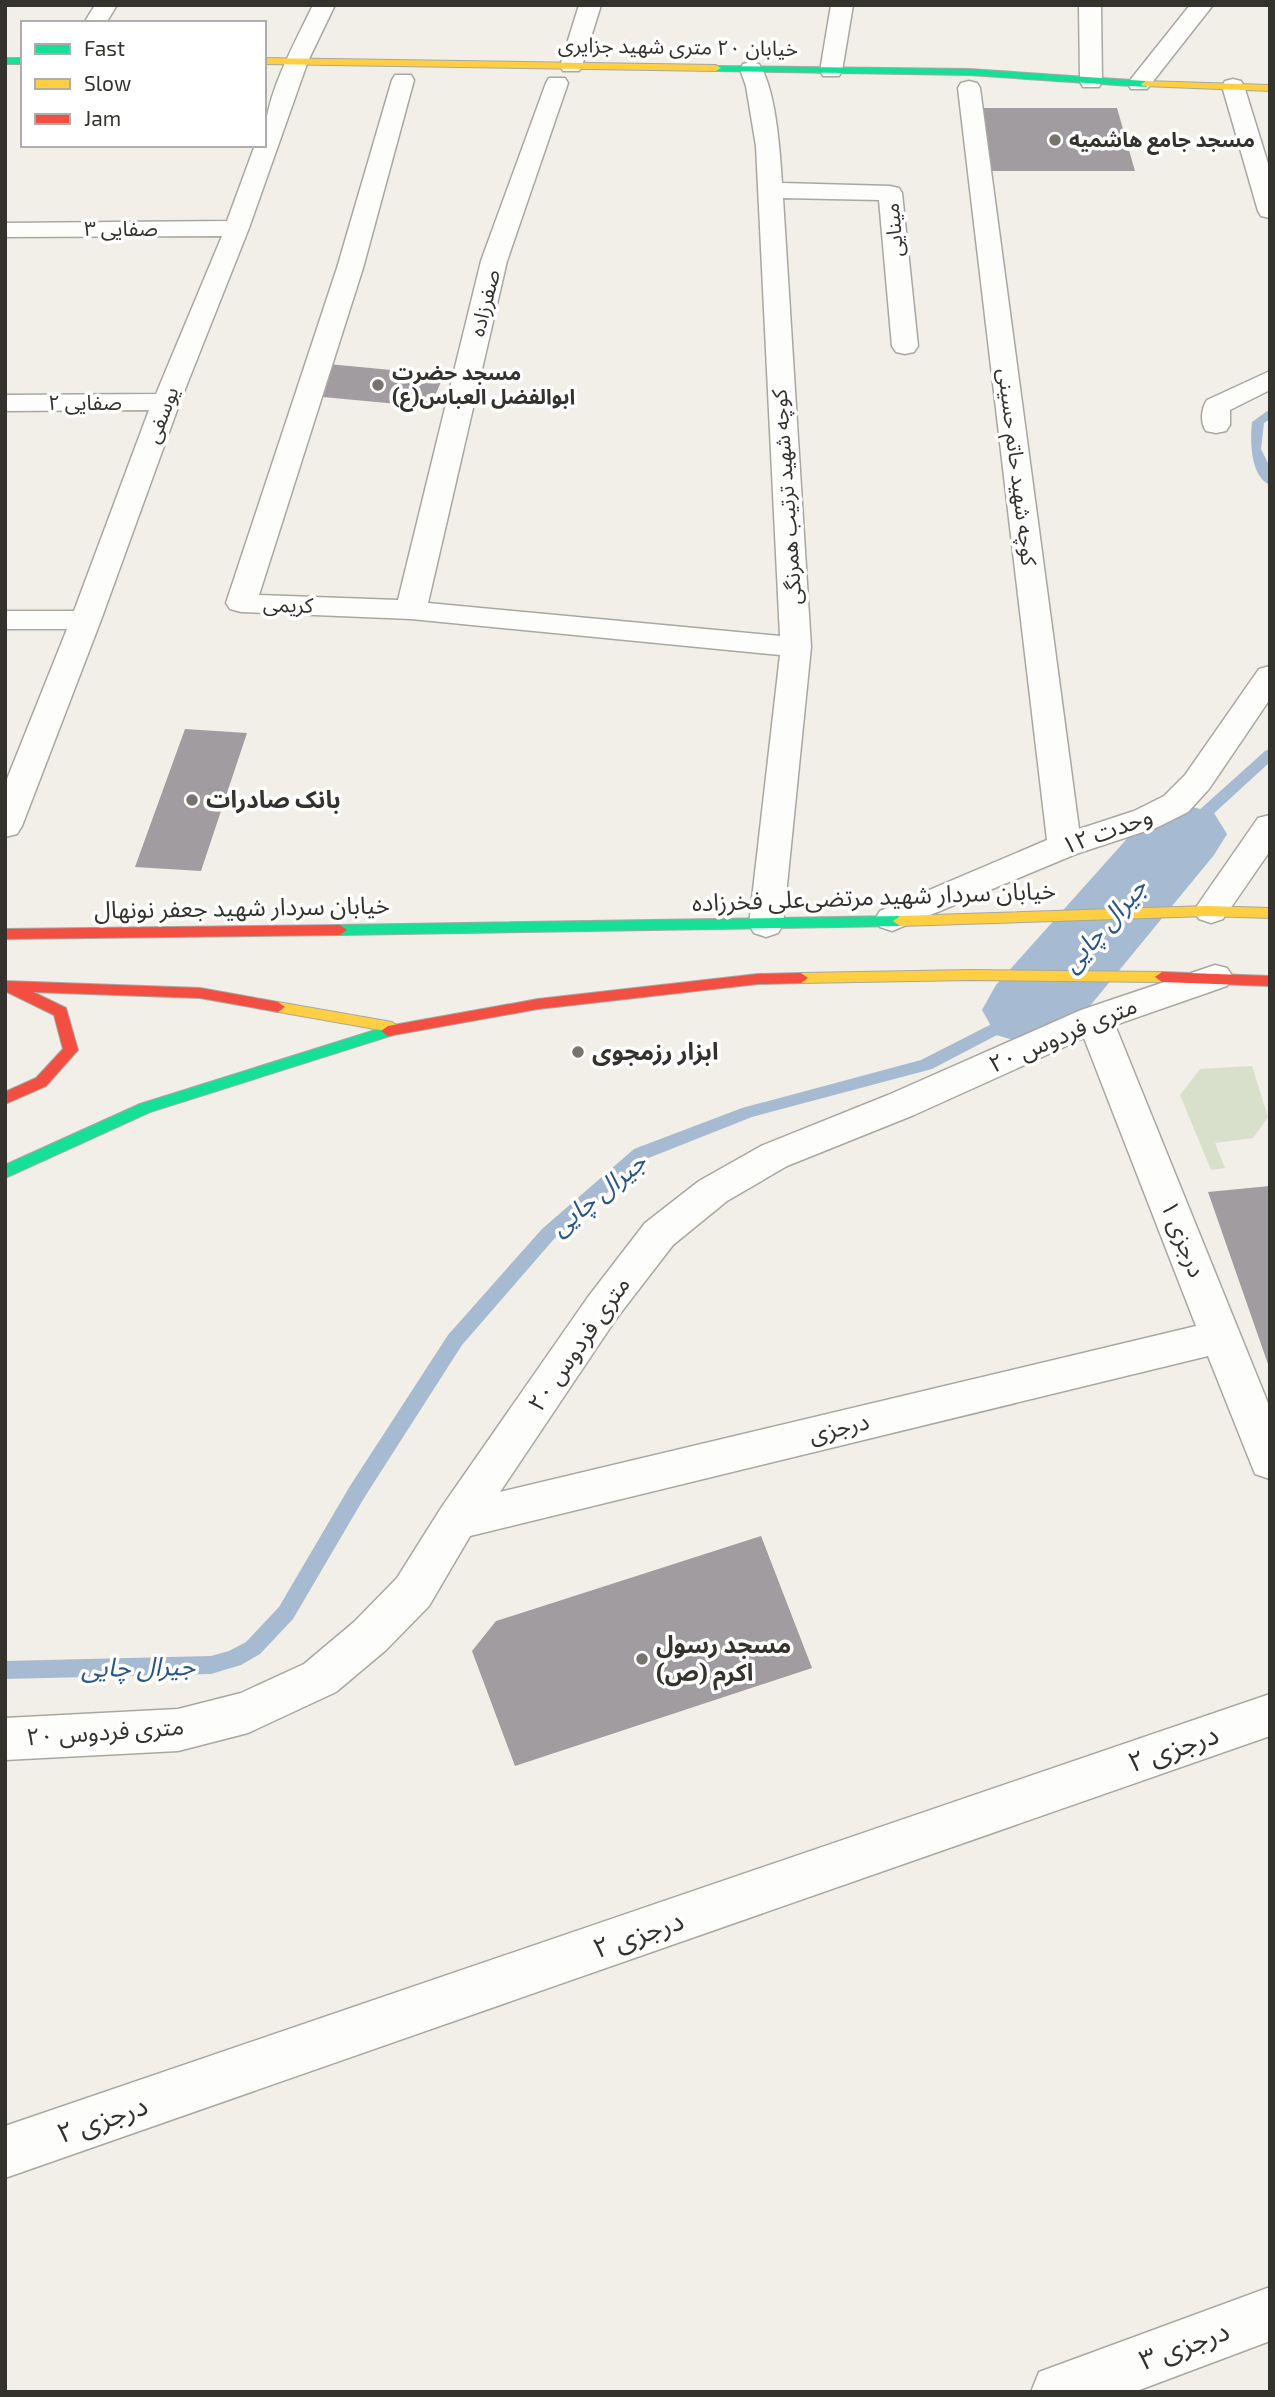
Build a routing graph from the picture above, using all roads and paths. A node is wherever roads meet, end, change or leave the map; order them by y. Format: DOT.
graph roads {
  1 [pos="106,5"];
  2 [pos="324,5"];
  3 [pos="590,5"];
  4 [pos="842,5"];
  5 [pos="1090,5"];
  6 [pos="1202,5"];
  7 [pos="96,21"];
  8 [pos="266,62"];
  9 [pos="292,73"];
  10 [pos="561,79"];
  11 [pos="403,80"];
  12 [pos="830,81"];
  13 [pos="755,82"];
  14 [pos="1091,82"];
  15 [pos="1139,84"];
  16 [pos="1233,86"];
  17 [pos="962,88"];
  18 [pos="1270,88"];
  19 [pos="266,146"];
  20 [pos="266,147"];
  21 [pos="770,190"];
  22 [pos="1270,211"];
  23 [pos="237,228"];
  24 [pos="5,230"];
  25 [pos="905,346"];
  26 [pos="1270,379"];
  27 [pos="166,402"];
  28 [pos="5,403"];
  29 [pos="1216,425"];
  30 [pos="411,610"];
  31 [pos="5,620"];
  32 [pos="86,620"];
  33 [pos="796,647"];
  34 [pos="1270,676"];
  35 [pos="5,826"];
  36 [pos="1270,826"];
  37 [pos="1064,846"];
  38 [pos="1209,911"];
  39 [pos="1270,913"];
  40 [pos="906,918"];
  41 [pos="766,925"];
  42 [pos="479,927"];
  43 [pos="5,934"];
  44 [pos="1212,977"];
  45 [pos="1270,981"];
  46 [pos="6,986"];
  47 [pos="1094,1018"];
  48 [pos="396,1028"];
  49 [pos="5,1098"];
  50 [pos="5,1172"];
  51 [pos="1222,1336"];
  52 [pos="1270,1461"];
  53 [pos="456,1521"];
  54 [pos="1270,1715"];
  55 [pos="5,1740"];
  56 [pos="5,2152"];
  57 [pos="1270,2314"];
  58 [pos="1059,2392"];
  1 -- 7 [label="street"];
  2 -- 9 [label="street, یوسفی"];
  3 -- 10 [label="street, صفرزاده"];
  4 -- 12 [label="street"];
  5 -- 14 [label="street"];
  6 -- 15 [label="street"];
  8 -- 9 [label="main road, خیابان ۲۰ متری شهید جزایری"];
  9 -- 10 [label="main road, خیابان ۲۰ متری شهید جزایری"];
  9 -- 19 [label="street, یوسفی"];
  10 -- 13 [label="main road, خیابان ۲۰ متری شهید جزایری"];
  10 -- 30 [label="street, صفرزاده"];
  11 -- 30 [label="street, کریمی"];
  12 -- 13 [label="main road, خیابان ۲۰ متری شهید جزایری"];
  12 -- 14 [label="main road, خیابان ۲۰ متری شهید جزایری"];
  13 -- 21 [label="street, کوچه شهید ترتیب همرنگی"];
  14 -- 15 [label="main road, خیابان ۲۰ متری شهید جزایری"];
  14 -- 17 [label="main road, خیابان ۲۰ متری شهید جزایری"];
  15 -- 16 [label="main road, خیابان ۲۰ متری شهید جزایری"];
  16 -- 18 [label="main road, خیابان ۲۰ متری شهید جزایری"];
  16 -- 22 [label="street"];
  17 -- 37 [label="street, کوچه شهید حاتم حسینی"];
  20 -- 23 [label="street, یوسفی"];
  21 -- 25 [label="street, مینایی"];
  21 -- 33 [label="street, کوچه شهید ترتیب همرنگی"];
  23 -- 24 [label="street, صفایی ۳"];
  23 -- 27 [label="street, یوسفی"];
  26 -- 29 [label="street"];
  27 -- 28 [label="street, صفایی ۲"];
  27 -- 32 [label="street, یوسفی"];
  30 -- 33 [label="street, کریمی"];
  31 -- 32 [label="street"];
  32 -- 35 [label="street, یوسفی"];
  33 -- 41 [label="street, کوچه شهید ترتیب همرنگی"];
  34 -- 37 [label="street, وحدت ۱۲"];
  36 -- 38 [label="street"];
  37 -- 40 [label="street, وحدت ۱۲"];
  38 -- 39 [label="main road, خیابان سردار شهید مرتضی‌علی فخرزاده"];
  38 -- 40 [label="main road, خیابان سردار شهید مرتضی‌علی فخرزاده"];
  40 -- 41 [label="main road, خیابان سردار شهید مرتضی‌علی فخرزاده"];
  41 -- 42 [label="main road, خیابان سردار شهید مرتضی‌علی فخرزاده"];
  42 -- 43 [label="main road, خیابان سردار شهید جعفر نونهال"];
  44 -- 45 [label="main road"];
  44 -- 47 [label="street, ۲۰ متری فردوس"];
  44 -- 48 [label="main road"];
  46 -- 48 [label="main road"];
  46 -- 49 [label="main road"];
  47 -- 51 [label="street, درجزی ۱"];
  47 -- 53 [label="street, ۲۰ متری فردوس"];
  48 -- 50 [label="main road"];
  51 -- 52 [label="street, درجزی ۱"];
  51 -- 53 [label="street, درجزی"];
  53 -- 55 [label="street, ۲۰ متری فردوس"];
  54 -- 56 [label="street, درجزی ۲"];
  57 -- 58 [label="street, درجزی ۳"];
}
